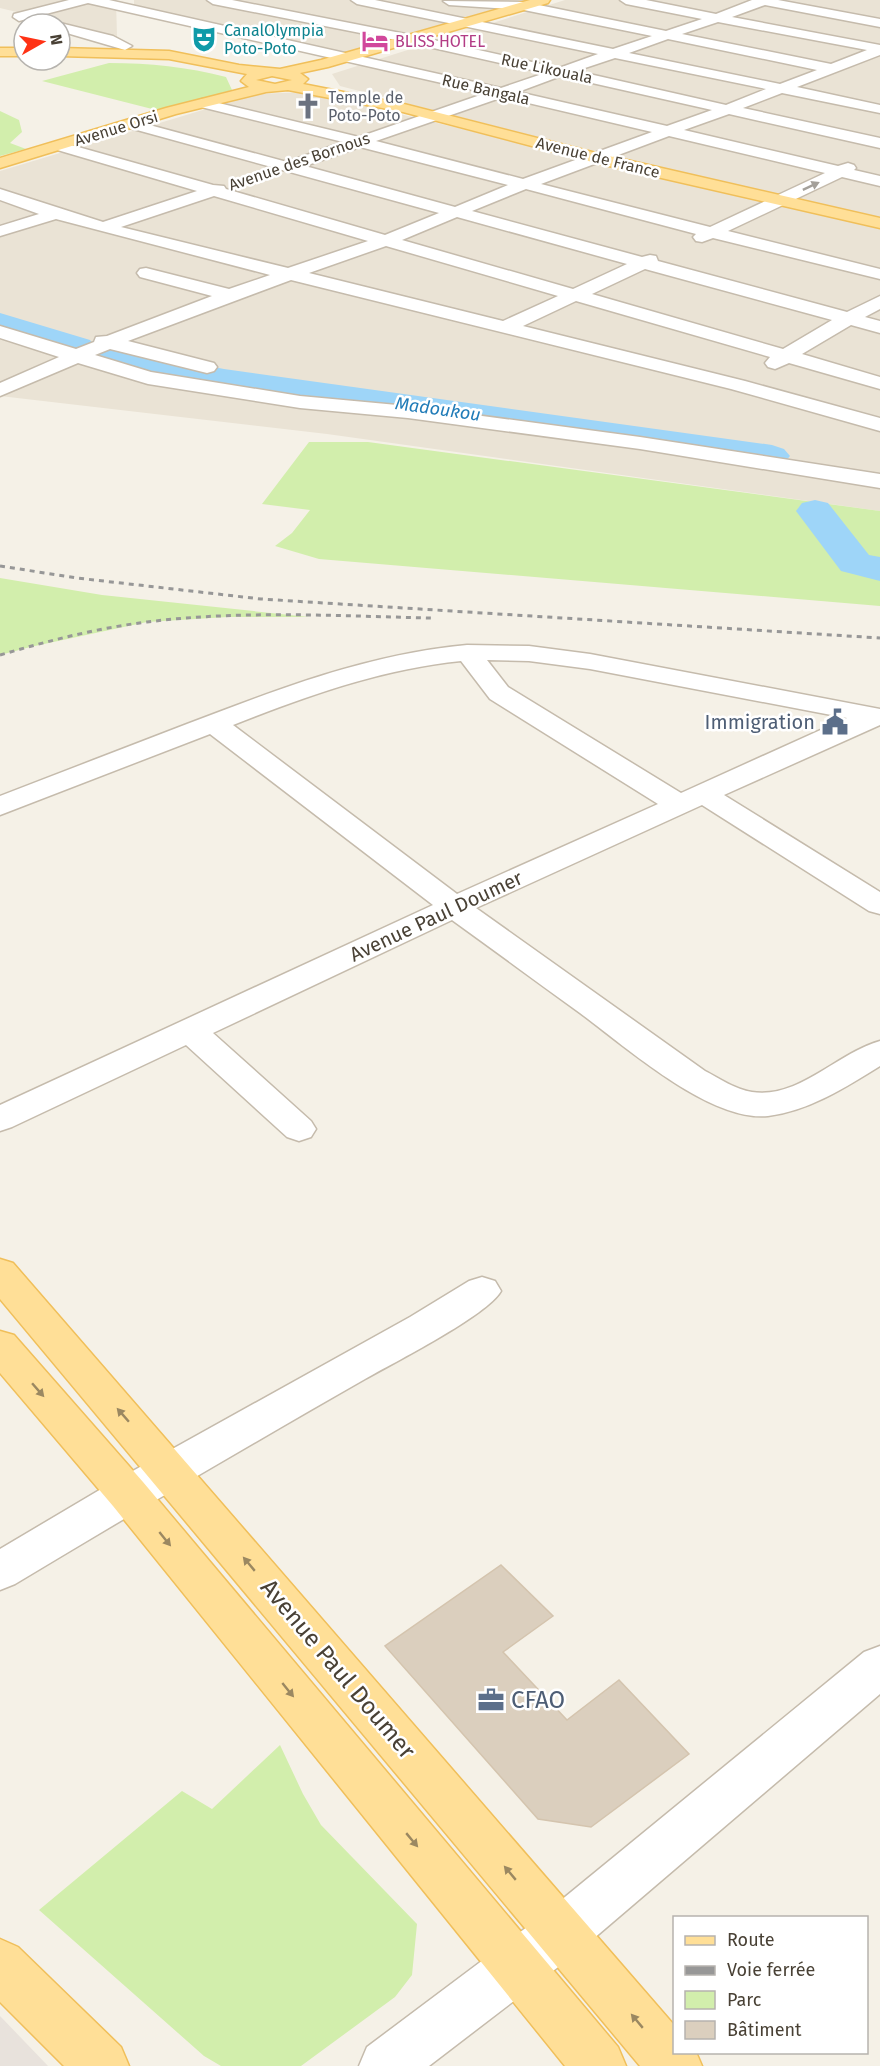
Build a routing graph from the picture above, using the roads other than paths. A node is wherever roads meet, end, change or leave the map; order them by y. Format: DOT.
graph roads {
  1 [pos="84,0"];
  2 [pos="92,0"];
  3 [pos="213,0"];
  4 [pos="357,0"];
  5 [pos="440,0"];
  6 [pos="544,0"];
  7 [pos="626,0"];
  8 [pos="763,0"];
  9 [pos="524,6"];
  10 [pos="267,11"];
  11 [pos="28,12"];
  12 [pos="720,18"];
  13 [pos="467,22"];
  14 [pos="880,23"];
  15 [pos="212,26"];
  16 [pos="72,29"];
  17 [pos="669,35"];
  18 [pos="122,36"];
  19 [pos="411,39"];
  20 [pos="880,49"];
  21 [pos="72,51"];
  22 [pos="618,53"];
  23 [pos="347,57"];
  24 [pos="830,68"];
  25 [pos="562,71"];
  26 [pos="289,78"];
  27 [pos="250,81"];
  28 [pos="267,87"];
  29 [pos="783,87"];
  30 [pos="501,92"];
  31 [pos="232,94"];
  32 [pos="202,103"];
  33 [pos="728,109"];
  34 [pos="880,109"];
  35 [pos="433,116"];
  36 [pos="131,124"];
  37 [pos="668,131"];
  38 [pos="361,141"];
  39 [pos="880,142"];
  40 [pos="59,146"];
  41 [pos="596,158"];
  42 [pos="870,158"];
  43 [pos="0,163"];
  44 [pos="290,166"];
  45 [pos="841,172"];
  46 [pos="258,177"];
  47 [pos="880,180"];
  48 [pos="236,183"];
  49 [pos="525,184"];
  50 [pos="215,189"];
  51 [pos="0,194"];
  52 [pos="781,200"];
  53 [pos="457,212"];
  54 [pos="56,214"];
  55 [pos="880,223"];
  56 [pos="103,228"];
  57 [pos="0,231"];
  58 [pos="710,233"];
  59 [pos="384,241"];
  60 [pos="643,263"];
  61 [pos="146,273"];
  62 [pos="289,274"];
  63 [pos="880,274"];
  64 [pos="573,294"];
  65 [pos="230,295"];
  66 [pos="880,302"];
  67 [pos="0,313"];
  68 [pos="22,319"];
  69 [pos="850,319"];
  70 [pos="880,327"];
  71 [pos="504,328"];
  72 [pos="0,332"];
  73 [pos="76,334"];
  74 [pos="109,342"];
  75 [pos="788,356"];
  76 [pos="77,358"];
  77 [pos="254,376"];
  78 [pos="880,383"];
  79 [pos="324,385"];
  80 [pos="738,385"];
  81 [pos="0,390"];
  82 [pos="417,398"];
  83 [pos="880,425"];
  84 [pos="880,481"];
  85 [pos="468,653"];
  86 [pos="877,716"];
  87 [pos="212,722"];
  88 [pos="692,800"];
  89 [pos="0,806"];
  90 [pos="880,905"];
  91 [pos="454,907"];
  92 [pos="191,1031"];
  93 [pos="880,1052"];
  94 [pos="0,1119"];
  95 [pos="299,1129"];
  96 [pos="0,1273"];
  97 [pos="482,1291"];
  98 [pos="0,1346"];
  99 [pos="170,1470"];
  100 [pos="128,1494"];
  101 [pos="0,1571"];
  102 [pos="880,1666"];
  103 [pos="561,1933"];
  104 [pos="0,1965"];
  105 [pos="517,1967"];
  106 [pos="102,2066"];
  107 [pos="386,2066"];
  108 [pos="599,2066"];
  109 [pos="675,2066"];
  1 -- 11 [label="street"];
  2 -- 18 [label="street, Rue Bangala"];
  3 -- 10 [label="street, Rue Likouala"];
  4 -- 13 [label="street"];
  5 -- 9 [label="street"];
  6 -- 9 [label="main road"];
  7 -- 12 [label="street"];
  8 -- 12 [label="street, Avenue des Bornous"];
  8 -- 14 [label="street"];
  9 -- 13 [label="main road"];
  9 -- 17 [label="street"];
  10 -- 15 [label="street"];
  10 -- 19 [label="street, Rue Likouala"];
  12 -- 17 [label="street, Avenue des Bornous"];
  12 -- 20 [label="street"];
  13 -- 19 [label="main road"];
  13 -- 22 [label="street"];
  15 -- 18 [label="street, Rue Bangala"];
  15 -- 23 [label="street, Rue Bangala"];
  16 -- 18 [label="street"];
  17 -- 22 [label="street, Avenue des Bornous"];
  17 -- 24 [label="street"];
  18 -- 21 [label="main road"];
  18 -- 26 [label="main road"];
  18 -- 27 [label="main road"];
  19 -- 23 [label="main road"];
  19 -- 25 [label="street, Rue Likouala"];
  20 -- 24 [label="street"];
  22 -- 25 [label="street, Avenue des Bornous"];
  22 -- 29 [label="street"];
  23 -- 26 [label="main road"];
  23 -- 30 [label="street, Rue Bangala"];
  24 -- 29 [label="street"];
  25 -- 30 [label="street, Avenue des Bornous"];
  25 -- 33 [label="street, Rue Likouala"];
  26 -- 27 [label="main road"];
  26 -- 28 [label="main road"];
  26 -- 35 [label="main road, Avenue de France"];
  27 -- 28 [label="main road"];
  27 -- 31 [label="main road"];
  28 -- 31 [label="main road"];
  29 -- 33 [label="street"];
  29 -- 34 [label="street"];
  30 -- 35 [label="street, Avenue des Bornous"];
  30 -- 37 [label="street, Rue Bangala"];
  31 -- 32 [label="main road, Avenue Orsi"];
  32 -- 36 [label="main road, Avenue Orsi"];
  32 -- 38 [label="street"];
  33 -- 37 [label="street"];
  33 -- 39 [label="street, Rue Likouala"];
  35 -- 38 [label="street, Avenue des Bornous"];
  35 -- 41 [label="main road, Avenue de France"];
  36 -- 40 [label="main road, Avenue Orsi"];
  36 -- 44 [label="street"];
  37 -- 41 [label="street"];
  37 -- 45 [label="street, Rue Bangala"];
  38 -- 44 [label="street, Avenue des Bornous"];
  38 -- 49 [label="street"];
  40 -- 43 [label="main road, Avenue Orsi"];
  40 -- 50 [label="street"];
  41 -- 49 [label="street"];
  41 -- 52 [label="main road, Avenue de France"];
  42 -- 45 [label="street"];
  44 -- 46 [label="street, Avenue des Bornous"];
  44 -- 53 [label="street"];
  45 -- 47 [label="street, Rue Bangala"];
  52 -- 45 [label="street, one-way"];
  48 -- 50 [label="street, Avenue des Bornous"];
  49 -- 53 [label="street"];
  49 -- 58 [label="street"];
  50 -- 56 [label="street, Avenue des Bornous"];
  50 -- 59 [label="street"];
  51 -- 54 [label="street"];
  52 -- 55 [label="main road, Avenue de France"];
  52 -- 58 [label="street"];
  53 -- 59 [label="street"];
  53 -- 60 [label="street"];
  54 -- 56 [label="street"];
  54 -- 57 [label="street"];
  56 -- 62 [label="street"];
  58 -- 60 [label="street"];
  58 -- 63 [label="street"];
  59 -- 62 [label="street"];
  59 -- 64 [label="street"];
  60 -- 64 [label="street"];
  60 -- 69 [label="street"];
  61 -- 65 [label="street"];
  62 -- 65 [label="street"];
  62 -- 71 [label="street"];
  64 -- 71 [label="street"];
  64 -- 75 [label="street"];
  65 -- 74 [label="street"];
  66 -- 69 [label="street"];
  67 -- 68 [label="street"];
  69 -- 70 [label="street"];
  69 -- 75 [label="street"];
  71 -- 80 [label="street"];
  72 -- 76 [label="street"];
  73 -- 74 [label="street"];
  74 -- 76 [label="street"];
  74 -- 77 [label="street"];
  75 -- 78 [label="street"];
  75 -- 80 [label="street"];
  76 -- 81 [label="street"];
  76 -- 84 [label="street"];
  79 -- 82 [label="street"];
  80 -- 83 [label="street"];
  85 -- 86 [label="street"];
  85 -- 87 [label="street"];
  85 -- 88 [label="street"];
  86 -- 88 [label="street, Avenue Paul Doumer"];
  87 -- 89 [label="street"];
  87 -- 91 [label="street"];
  88 -- 90 [label="street"];
  88 -- 91 [label="street, Avenue Paul Doumer"];
  91 -- 92 [label="street, Avenue Paul Doumer"];
  91 -- 93 [label="street"];
  92 -- 94 [label="street, Avenue Paul Doumer"];
  92 -- 95 [label="street"];
  99 -- 96 [label="main road, Avenue Paul Doumer, one-way"];
  97 -- 99 [label="street"];
  98 -- 100 [label="main road, one-way"];
  99 -- 100 [label="street"];
  103 -- 99 [label="main road, Avenue Paul Doumer, one-way"];
  100 -- 101 [label="street"];
  100 -- 105 [label="main road, one-way"];
  102 -- 103 [label="street"];
  103 -- 105 [label="street"];
  109 -- 103 [label="main road, Avenue Paul Doumer, one-way"];
  104 -- 106 [label="main road"];
  105 -- 107 [label="street"];
  105 -- 108 [label="main road"];
}
